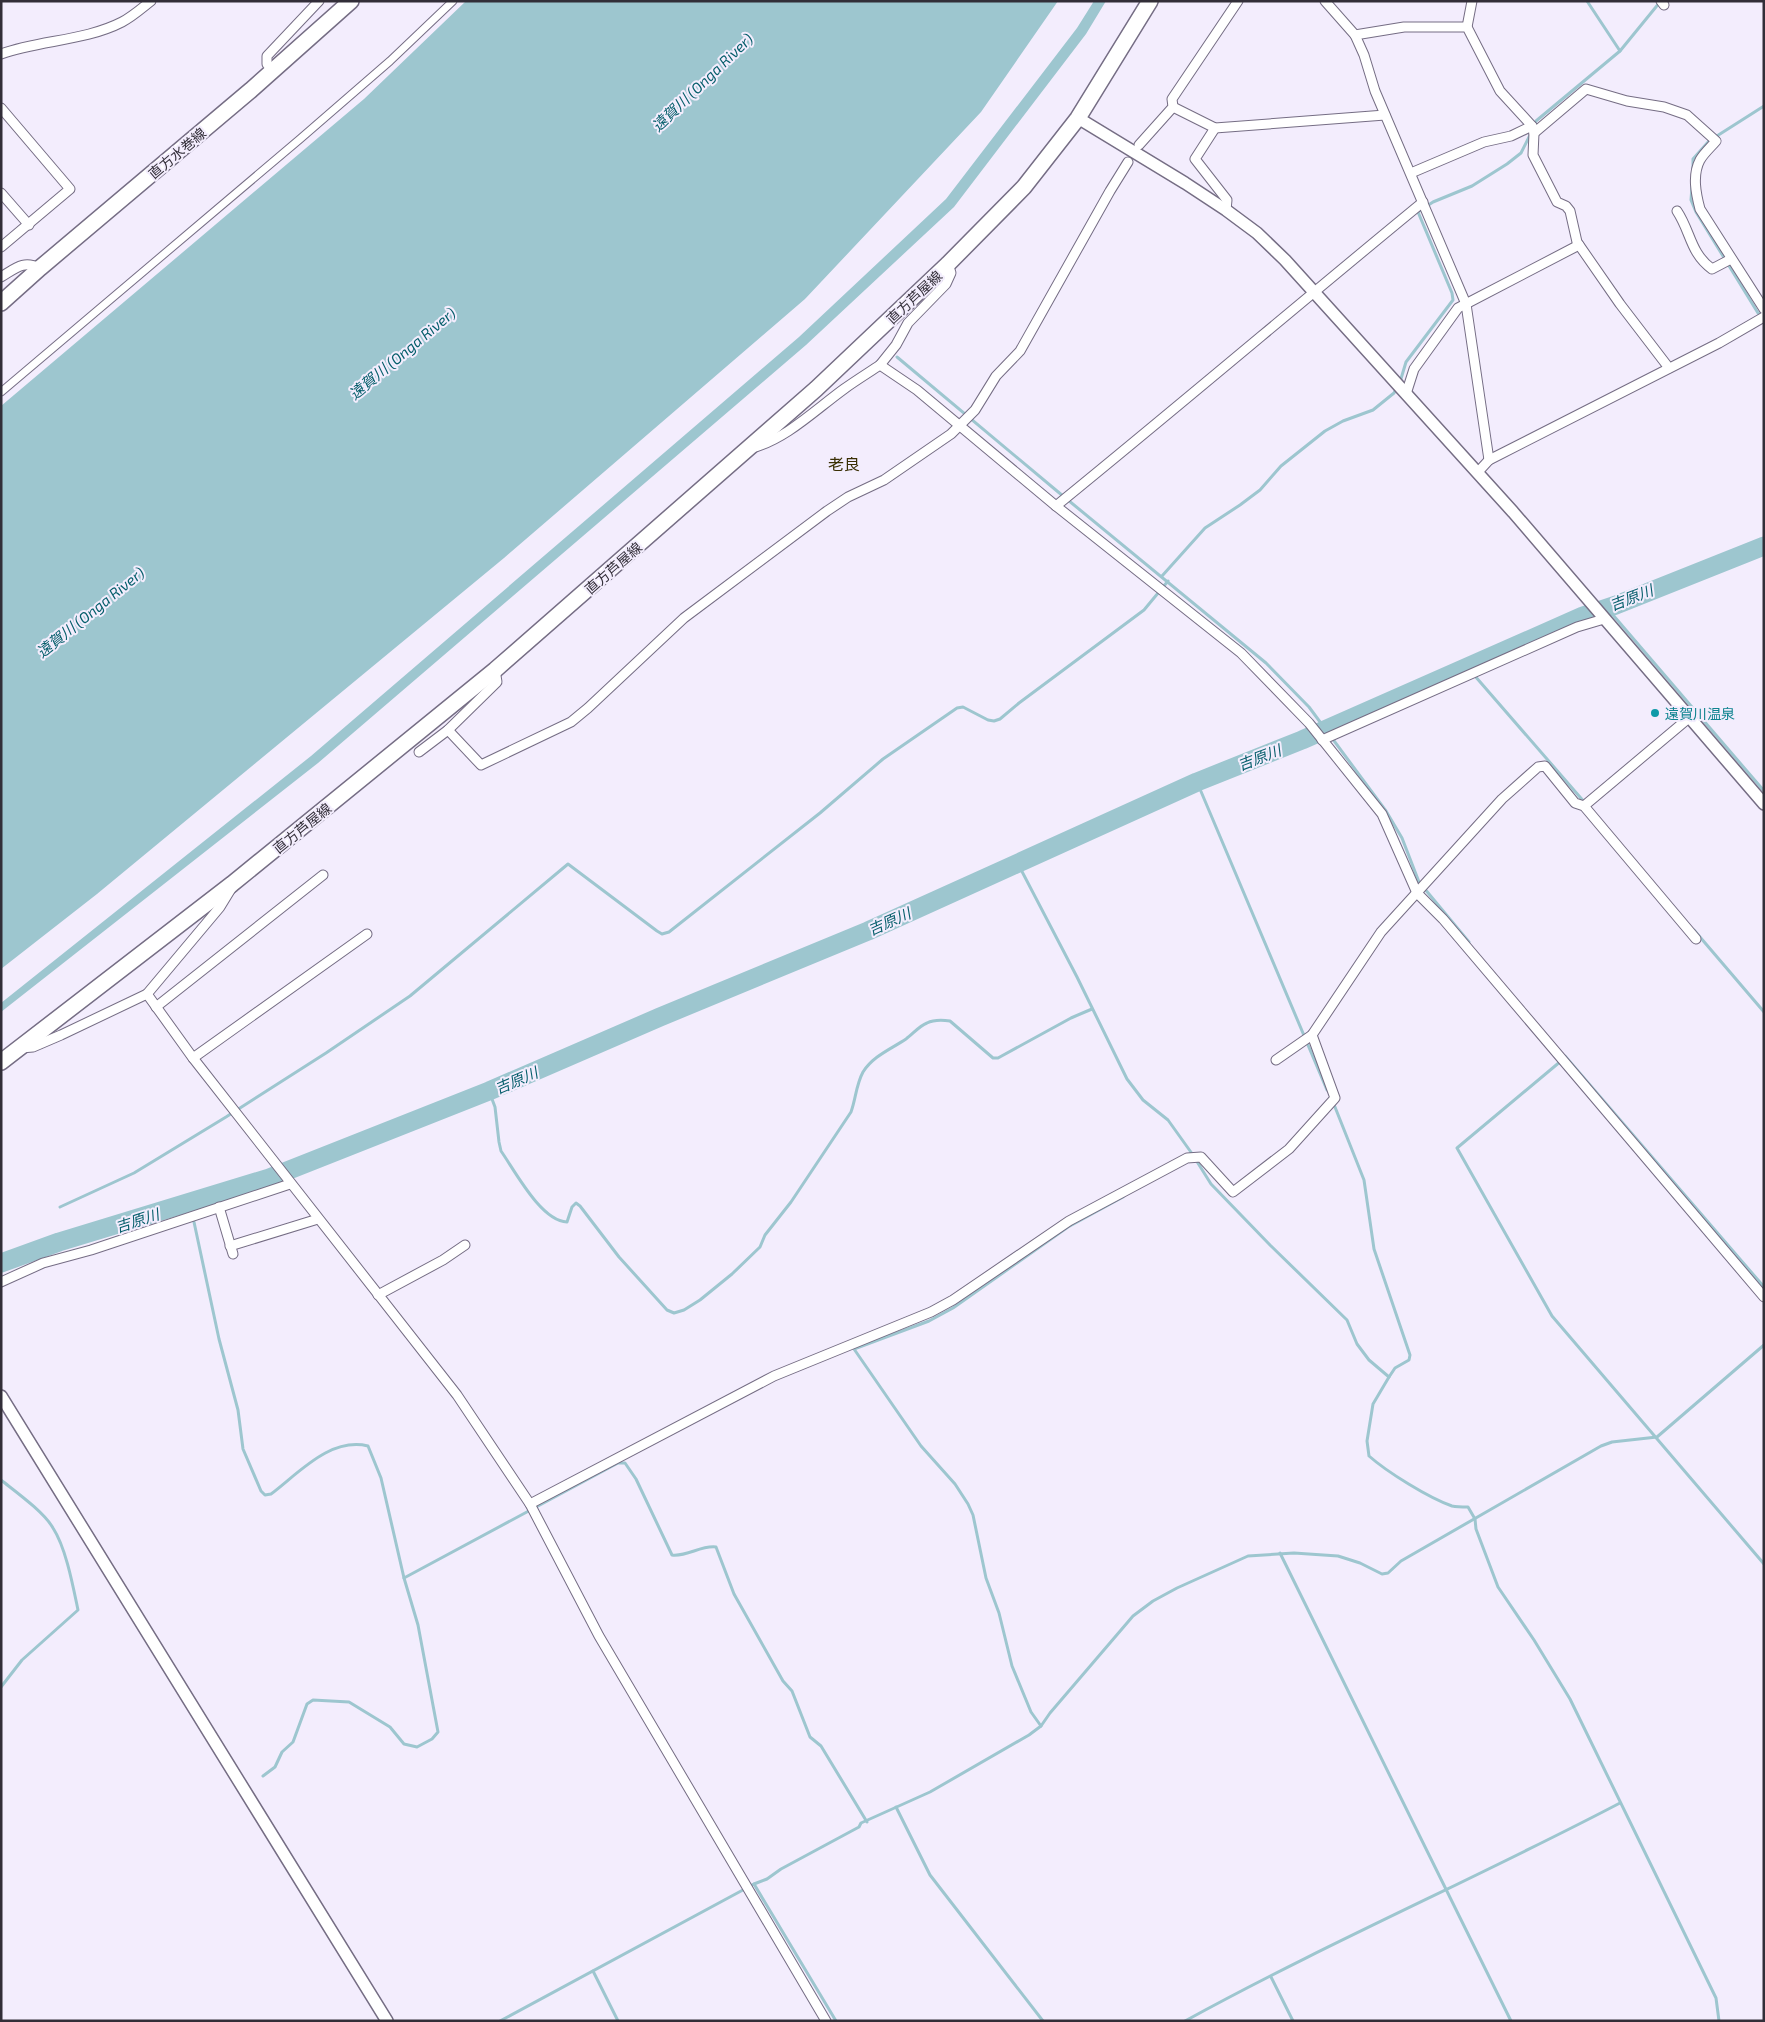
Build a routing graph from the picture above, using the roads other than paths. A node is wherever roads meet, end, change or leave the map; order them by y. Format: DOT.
graph roads {
  1 [pos="151,1"];
  2 [pos="319,1"];
  3 [pos="351,1"];
  4 [pos="454,1"];
  5 [pos="1150,1"];
  6 [pos="1238,1"];
  7 [pos="1325,1"];
  8 [pos="1472,1"];
  9 [pos="1467,26"];
  10 [pos="1355,36"];
  11 [pos="1,54"];
  12 [pos="273,71"];
  13 [pos="1173,107"];
  14 [pos="1,108"];
  15 [pos="1385,115"];
  16 [pos="1078,118"];
  17 [pos="1215,128"];
  18 [pos="1533,130"];
  19 [pos="1139,145"];
  20 [pos="1128,162"];
  21 [pos="1411,173"];
  22 [pos="1,193"];
  23 [pos="1423,202"];
  24 [pos="1226,210"];
  25 [pos="1677,211"];
  26 [pos="29,225"];
  27 [pos="1579,245"];
  28 [pos="1,247"];
  29 [pos="1731,259"];
  30 [pos="948,264"];
  31 [pos="40,268"];
  32 [pos="1,277"];
  33 [pos="1315,292"];
  34 [pos="1,303"];
  35 [pos="1466,304"];
  36 [pos="1764,309"];
  37 [pos="1764,317"];
  38 [pos="880,365"];
  39 [pos="1670,368"];
  40 [pos="1,392"];
  41 [pos="1406,394"];
  42 [pos="961,426"];
  43 [pos="749,449"];
  44 [pos="1489,460"];
  45 [pos="1478,472"];
  46 [pos="1056,506"];
  47 [pos="1604,619"];
  48 [pos="495,670"];
  49 [pos="1690,717"];
  50 [pos="448,730"];
  51 [pos="1322,740"];
  52 [pos="419,752"];
  53 [pos="1764,804"];
  54 [pos="1584,806"];
  55 [pos="323,875"];
  56 [pos="232,884"];
  57 [pos="1417,893"];
  58 [pos="367,934"];
  59 [pos="1696,939"];
  60 [pos="147,994"];
  61 [pos="156,1007"];
  62 [pos="1312,1035"];
  63 [pos="20,1048"];
  64 [pos="193,1058"];
  65 [pos="1276,1060"];
  66 [pos="2,1063"];
  67 [pos="290,1184"];
  68 [pos="218,1207"];
  69 [pos="318,1219"];
  70 [pos="465,1245"];
  71 [pos="1,1282"];
  72 [pos="378,1295"];
  73 [pos="1764,1297"];
  74 [pos="1,1396"];
  75 [pos="530,1504"];
  76 [pos="387,2021"];
  77 [pos="826,2021"];
  1 -- 11 [label="street"];
  2 -- 12 [label="street"];
  3 -- 12 [label="main road, 直方水巻線"];
  4 -- 40 [label="street"];
  5 -- 16 [label="main road, 直方芦屋線"];
  6 -- 13 [label="street"];
  7 -- 10 [label="street"];
  8 -- 9 [label="street"];
  9 -- 10 [label="street"];
  9 -- 18 [label="street"];
  10 -- 15 [label="street"];
  12 -- 31 [label="main road, 直方水巻線"];
  13 -- 17 [label="street"];
  13 -- 19 [label="street"];
  14 -- 26 [label="street"];
  15 -- 17 [label="street"];
  15 -- 21 [label="street"];
  16 -- 24 [label="street"];
  16 -- 30 [label="main road, 直方芦屋線"];
  17 -- 24 [label="street"];
  18 -- 21 [label="street"];
  18 -- 27 [label="street"];
  18 -- 29 [label="street"];
  20 -- 42 [label="street"];
  21 -- 23 [label="street"];
  22 -- 26 [label="street"];
  23 -- 33 [label="street"];
  23 -- 35 [label="street"];
  24 -- 33 [label="street"];
  25 -- 29 [label="street"];
  26 -- 28 [label="street"];
  27 -- 35 [label="street"];
  27 -- 39 [label="street"];
  29 -- 36 [label="street"];
  30 -- 38 [label="street"];
  30 -- 43 [label="main road, 直方芦屋線"];
  31 -- 32 [label="street"];
  31 -- 34 [label="main road, 直方水巻線"];
  33 -- 41 [label="street"];
  33 -- 46 [label="street"];
  35 -- 41 [label="street"];
  35 -- 44 [label="street"];
  37 -- 39 [label="street"];
  38 -- 42 [label="street"];
  38 -- 43 [label="street"];
  39 -- 44 [label="street"];
  41 -- 45 [label="street"];
  42 -- 46 [label="street"];
  42 -- 50 [label="street"];
  43 -- 48 [label="main road, 直方芦屋線"];
  44 -- 45 [label="street"];
  45 -- 47 [label="street"];
  46 -- 51 [label="street"];
  47 -- 49 [label="street"];
  47 -- 51 [label="street"];
  48 -- 50 [label="street"];
  48 -- 56 [label="main road, 直方芦屋線"];
  49 -- 53 [label="street"];
  49 -- 54 [label="street"];
  50 -- 52 [label="street"];
  51 -- 57 [label="street"];
  54 -- 57 [label="street"];
  54 -- 59 [label="street"];
  55 -- 61 [label="street"];
  56 -- 60 [label="street"];
  56 -- 63 [label="main road, 直方芦屋線"];
  57 -- 62 [label="street"];
  57 -- 73 [label="street"];
  58 -- 64 [label="street"];
  60 -- 61 [label="street"];
  60 -- 63 [label="street"];
  61 -- 64 [label="street"];
  62 -- 65 [label="street"];
  62 -- 75 [label="street"];
  63 -- 66 [label="main road, 直方芦屋線"];
  64 -- 67 [label="street"];
  67 -- 68 [label="street"];
  67 -- 69 [label="street"];
  68 -- 69 [label="street"];
  68 -- 71 [label="street"];
  69 -- 72 [label="street"];
  70 -- 72 [label="street"];
  72 -- 75 [label="street"];
  74 -- 76 [label="street"];
  75 -- 77 [label="street"];
}
